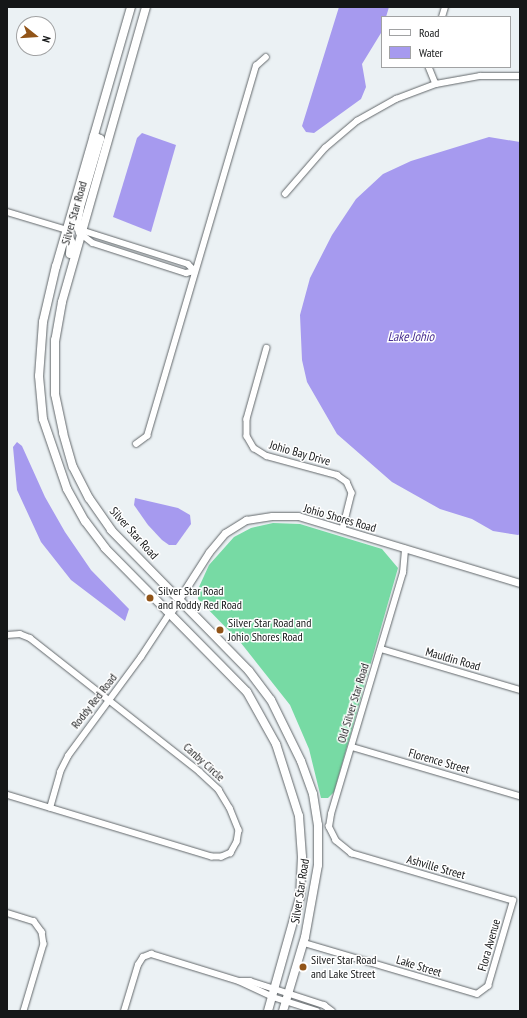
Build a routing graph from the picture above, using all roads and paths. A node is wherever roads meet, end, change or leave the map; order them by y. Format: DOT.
graph roads {
  1 [pos="131,7"];
  2 [pos="146,7"];
  3 [pos="266,57"];
  4 [pos="429,68"];
  5 [pos="520,76"];
  6 [pos="436,84"];
  7 [pos="94,136"];
  8 [pos="285,194"];
  9 [pos="7,212"];
  10 [pos="67,230"];
  11 [pos="81,232"];
  12 [pos="139,249"];
  13 [pos="136,257"];
  14 [pos="195,271"];
  15 [pos="55,340"];
  16 [pos="267,348"];
  17 [pos="136,444"];
  18 [pos="343,529"];
  19 [pos="405,549"];
  20 [pos="520,583"];
  21 [pos="179,599"];
  22 [pos="170,613"];
  23 [pos="7,635"];
  24 [pos="381,650"];
  25 [pos="520,690"];
  26 [pos="110,699"];
  27 [pos="352,747"];
  28 [pos="7,795"];
  29 [pos="520,796"];
  30 [pos="50,808"];
  31 [pos="352,854"];
  32 [pos="513,902"];
  33 [pos="7,913"];
  34 [pos="304,943"];
  35 [pos="239,981"];
  36 [pos="481,992"];
  37 [pos="274,993"];
  38 [pos="287,998"];
  39 [pos="24,1011"];
  40 [pos="124,1011"];
  41 [pos="268,1011"];
  42 [pos="284,1011"];
  43 [pos="317,1011"];
  44 [pos="332,1011"];
  1 -- 7 [label="main road, Silver Star Road"];
  2 -- 11 [label="main road, Silver Star Road"];
  3 -- 14 [label="street"];
  4 -- 6 [label="street"];
  5 -- 6 [label="street"];
  6 -- 8 [label="street"];
  7 -- 10 [label="main road, Silver Star Road"];
  7 -- 11 [label="main road"];
  9 -- 10 [label="street"];
  10 -- 15 [label="main road"];
  10 -- 22 [label="main road, Silver Star Road"];
  11 -- 12 [label="street"];
  11 -- 13 [label="street"];
  11 -- 15 [label="main road, Silver Star Road"];
  12 -- 13 [label="street"];
  12 -- 14 [label="street"];
  13 -- 14 [label="street"];
  14 -- 17 [label="street"];
  15 -- 21 [label="main road, Silver Star Road"];
  16 -- 18 [label="street, Johio Bay Drive"];
  18 -- 19 [label="street, Johio Shores Road"];
  18 -- 21 [label="street, Johio Shores Road"];
  19 -- 20 [label="street, Johio Shores Road"];
  19 -- 24 [label="street, Old Silver Star Road"];
  21 -- 22 [label="street, Johio Shores Road"];
  21 -- 34 [label="main road, Silver Star Road"];
  22 -- 26 [label="street, Roddy Red Road"];
  22 -- 37 [label="main road, Silver Star Road"];
  23 -- 26 [label="street, Canby Circle"];
  24 -- 25 [label="street, Mauldin Road"];
  24 -- 27 [label="street, Old Silver Star Road"];
  26 -- 30 [label="street, Roddy Red Road"];
  26 -- 30 [label="street, Canby Circle"];
  27 -- 29 [label="street, Florence Street"];
  27 -- 31 [label="street, Old Silver Star Road"];
  28 -- 30 [label="street, Canby Circle"];
  31 -- 32 [label="street, Ashville Street"];
  32 -- 36 [label="street, Flora Avenue"];
  33 -- 39 [label="street"];
  34 -- 36 [label="street, Lake Street"];
  34 -- 38 [label="main road, Silver Star Road"];
  35 -- 37 [label="street"];
  35 -- 37 [label="street"];
  35 -- 40 [label="street"];
  37 -- 38 [label="street"];
  37 -- 38 [label="street"];
  37 -- 41 [label="main road, Silver Star Road"];
  38 -- 42 [label="main road, Silver Star Road"];
  38 -- 43 [label="street"];
  38 -- 44 [label="street"];
}
